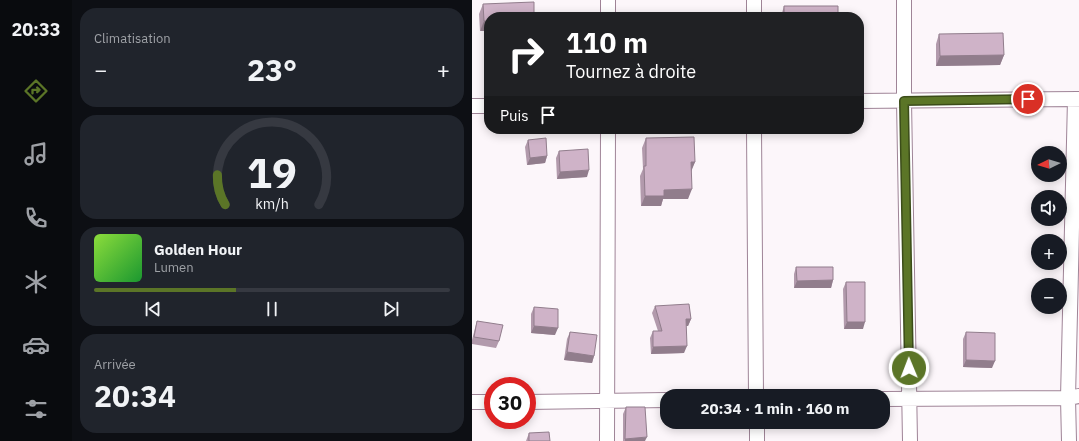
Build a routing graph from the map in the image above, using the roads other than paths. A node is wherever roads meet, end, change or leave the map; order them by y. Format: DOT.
graph roads {
  1 [pos="608,0"];
  2 [pos="754,0"];
  3 [pos="904,0"];
  4 [pos="608,12"];
  5 [pos="754,12"];
  6 [pos="1077,99"];
  7 [pos="864,101"];
  8 [pos="904,101"];
  9 [pos="472,106"];
  10 [pos="484,106"];
  11 [pos="608,134"];
  12 [pos="754,134"];
  13 [pos="756,389"];
  14 [pos="1074,397"];
  15 [pos="890,399"];
  16 [pos="660,400"];
  17 [pos="909,400"];
  18 [pos="607,401"];
  19 [pos="472,402"];
  20 [pos="484,402"];
  21 [pos="536,402"];
  22 [pos="757,429"];
  23 [pos="607,441"];
  24 [pos="757,441"];
  25 [pos="910,441"];
  26 [pos="1069,441"];
  1 -- 4 [label="street"];
  2 -- 5 [label="street"];
  3 -- 8 [label="street"];
  6 -- 8 [label="street"];
  6 -- 14 [label="street"];
  7 -- 8 [label="street"];
  8 -- 17 [label="street"];
  9 -- 10 [label="street"];
  11 -- 18 [label="street"];
  12 -- 13 [label="street"];
  14 -- 17 [label="street"];
  14 -- 26 [label="street"];
  15 -- 17 [label="street"];
  16 -- 18 [label="street"];
  17 -- 25 [label="street"];
  18 -- 21 [label="street"];
  18 -- 23 [label="street"];
  19 -- 20 [label="street"];
  22 -- 24 [label="street"];
}
